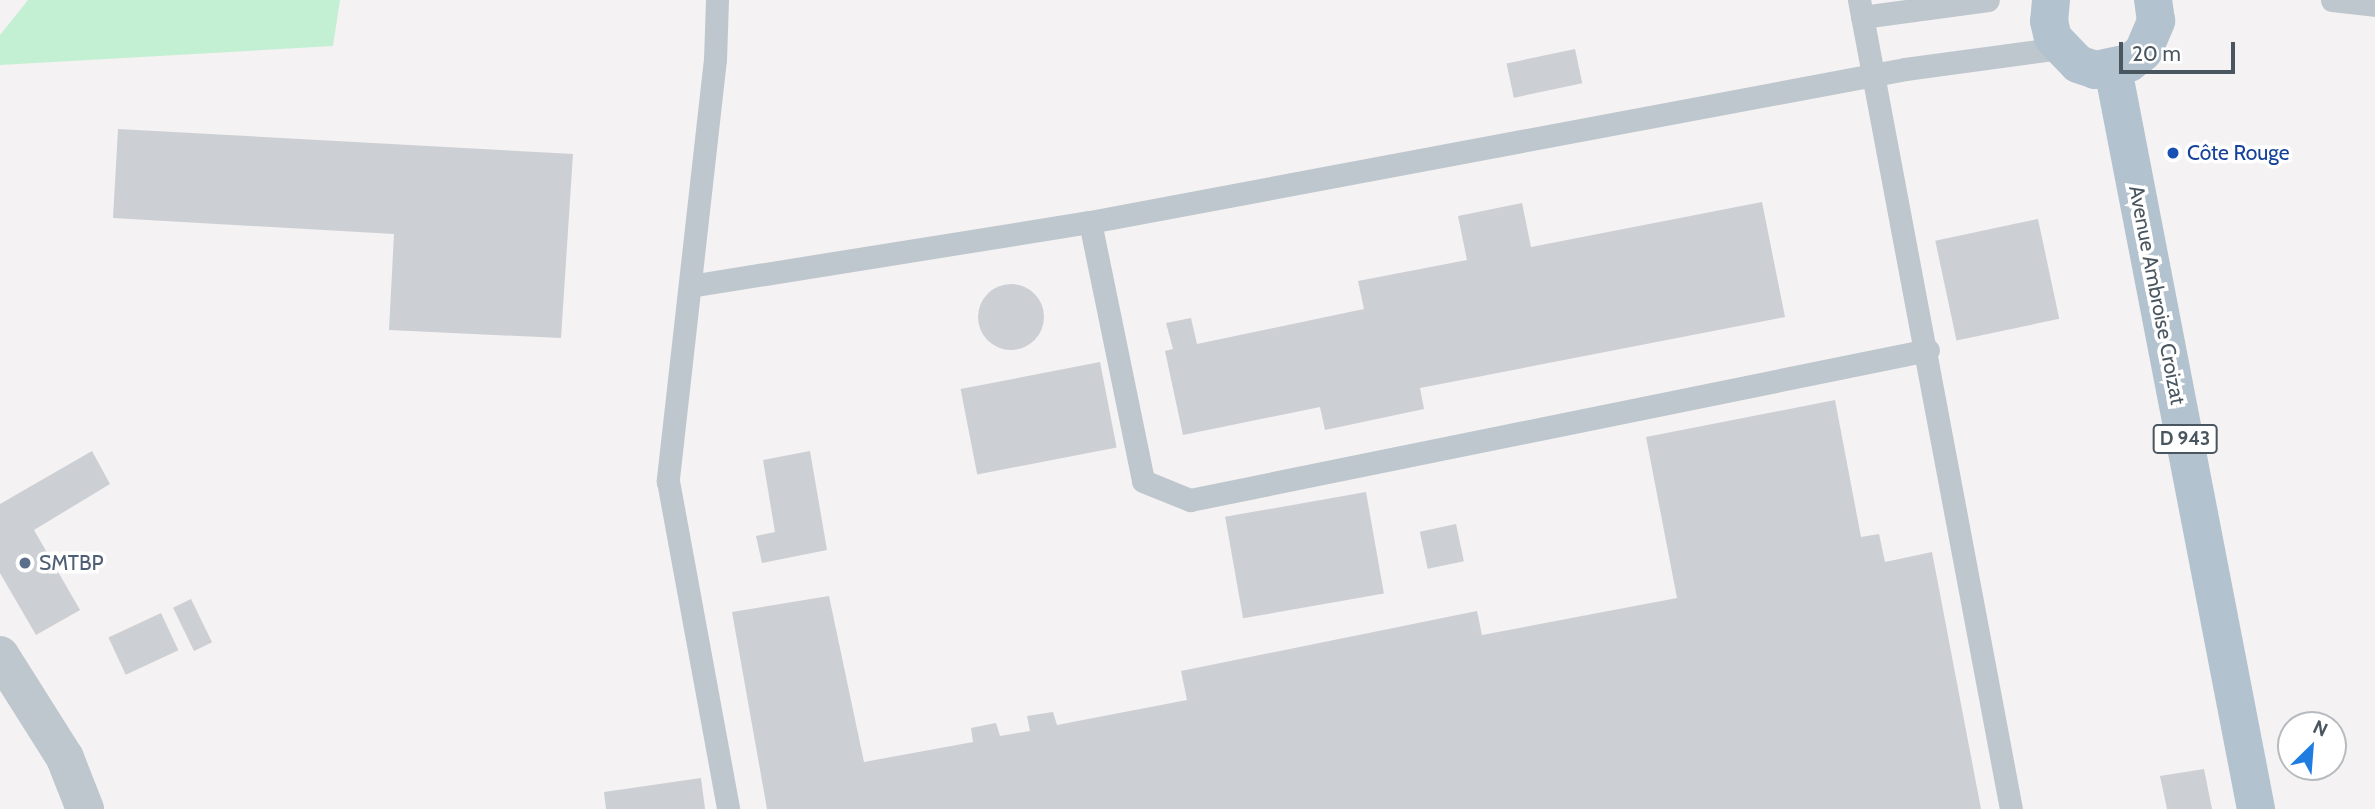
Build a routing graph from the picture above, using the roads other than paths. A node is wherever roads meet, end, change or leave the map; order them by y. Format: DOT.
graph roads {
  1 [pos="717,0"];
  2 [pos="1988,0"];
  3 [pos="2051,0"];
  4 [pos="2332,0"];
  5 [pos="2158,1"];
  6 [pos="2375,5"];
  7 [pos="1860,9"];
  8 [pos="2060,48"];
  9 [pos="2113,69"];
  10 [pos="1874,76"];
  11 [pos="1090,222"];
  12 [pos="690,286"];
  13 [pos="1927,350"];
  14 [pos="0,655"];
  15 [pos="85,809"];
  16 [pos="728,809"];
  17 [pos="2011,809"];
  18 [pos="2256,809"];
  1 -- 12 [label="lane"];
  2 -- 7 [label="lane"];
  3 -- 8 [label="main road"];
  4 -- 6 [label="lane"];
  5 -- 9 [label="main road"];
  7 -- 10 [label="lane"];
  8 -- 9 [label="main road"];
  8 -- 10 [label="lane"];
  9 -- 18 [label="main road, Avenue Ambroise Croizat / D 943"];
  10 -- 11 [label="lane"];
  10 -- 13 [label="lane"];
  11 -- 12 [label="lane"];
  11 -- 13 [label="lane"];
  12 -- 16 [label="lane"];
  13 -- 17 [label="lane"];
  14 -- 15 [label="street"];
}
